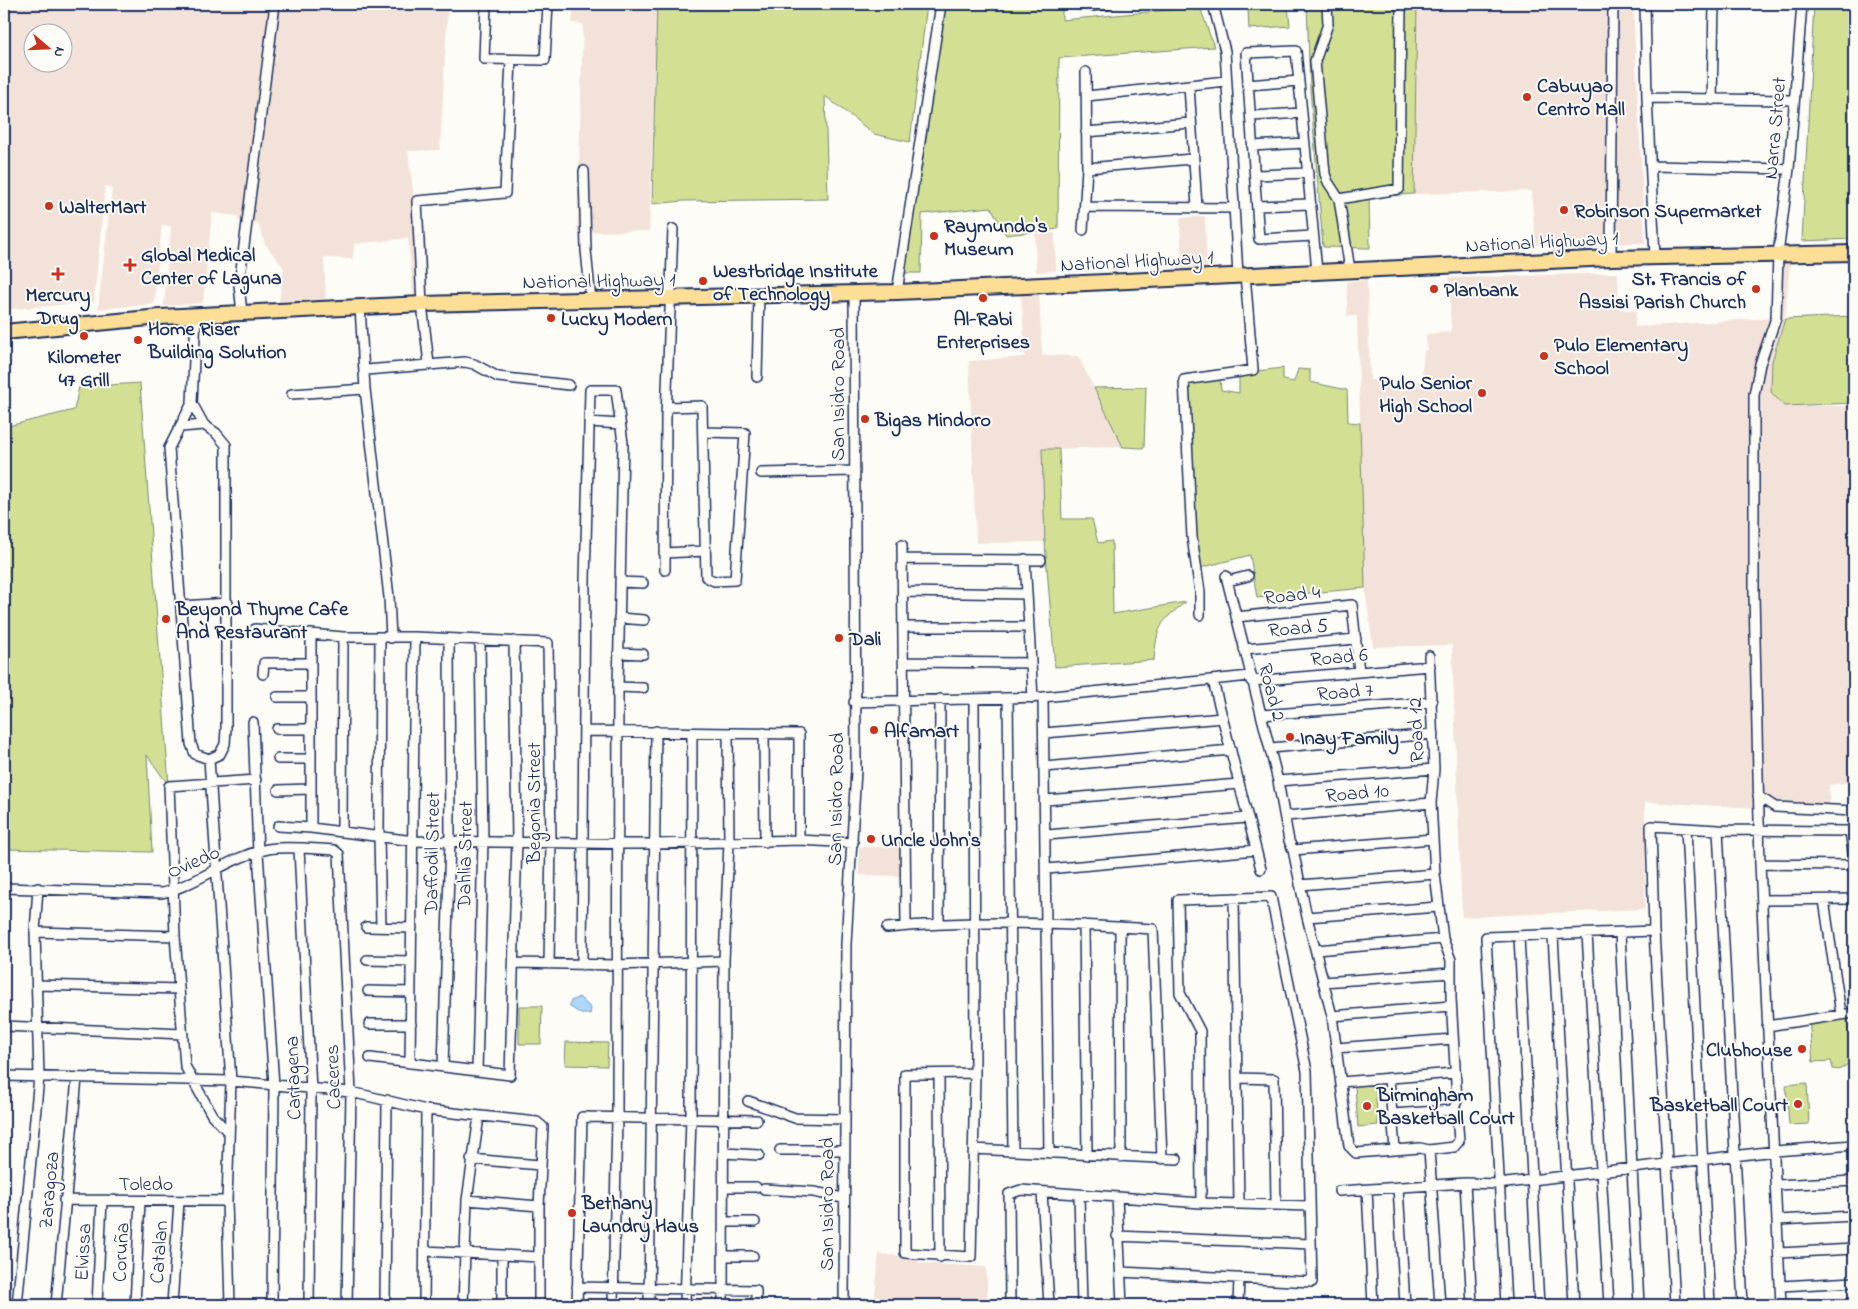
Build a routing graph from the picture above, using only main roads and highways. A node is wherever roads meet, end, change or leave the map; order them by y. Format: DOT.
graph roads {
  1 [pos="1854,252"];
  2 [pos="4,332"];
  1 -- 2 [label="highway, National Highway 1"];
}
